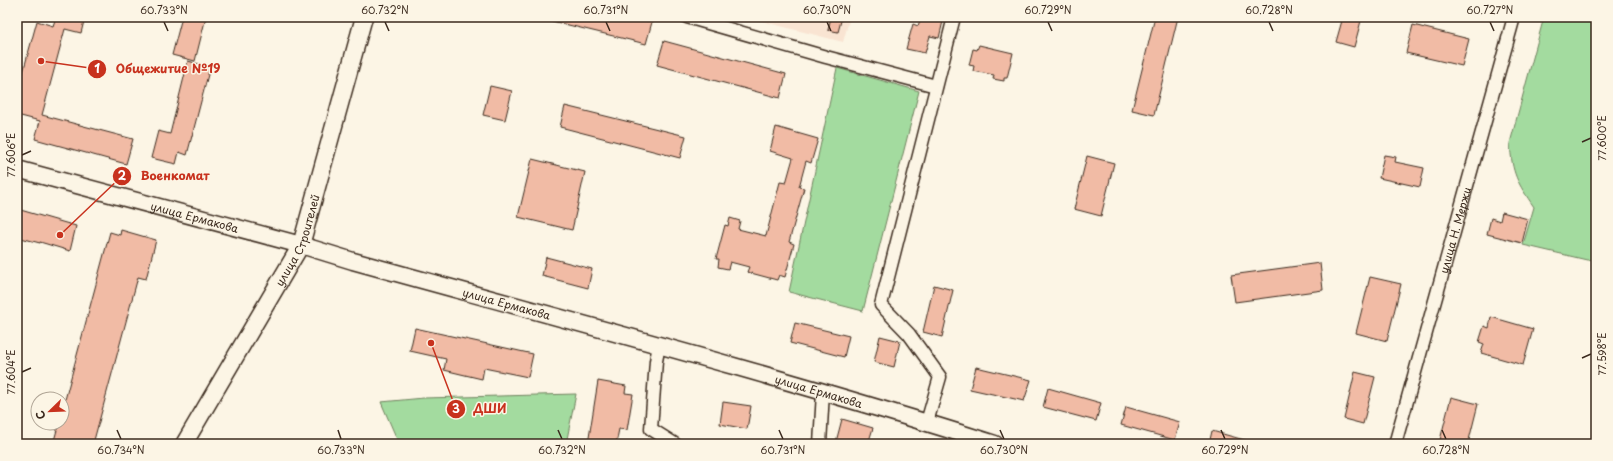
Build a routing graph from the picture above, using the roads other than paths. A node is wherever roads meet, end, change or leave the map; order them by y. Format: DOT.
graph roads {
  1 [pos="364,17"];
  2 [pos="688,17"];
  3 [pos="954,17"];
  4 [pos="1514,17"];
  5 [pos="936,86"];
  6 [pos="17,169"];
  7 [pos="301,245"];
  8 [pos="659,345"];
  9 [pos="823,392"];
  10 [pos="927,422"];
  11 [pos="184,444"];
  12 [pos="675,444"];
  13 [pos="820,444"];
  14 [pos="995,444"];
  15 [pos="1395,444"];
  1 -- 7 [label="street, улица Строителей"];
  2 -- 5 [label="street"];
  3 -- 5 [label="street"];
  4 -- 15 [label="street, улица Н. Мержи"];
  5 -- 10 [label="street"];
  6 -- 7 [label="street, улица Ермакова"];
  7 -- 8 [label="street, улица Ермакова"];
  7 -- 11 [label="street, улица Строителей"];
  8 -- 9 [label="street, улица Ермакова"];
  8 -- 12 [label="street"];
  9 -- 10 [label="street, улица Ермакова"];
  9 -- 13 [label="street"];
  10 -- 14 [label="street, улица Ермакова"];
}
